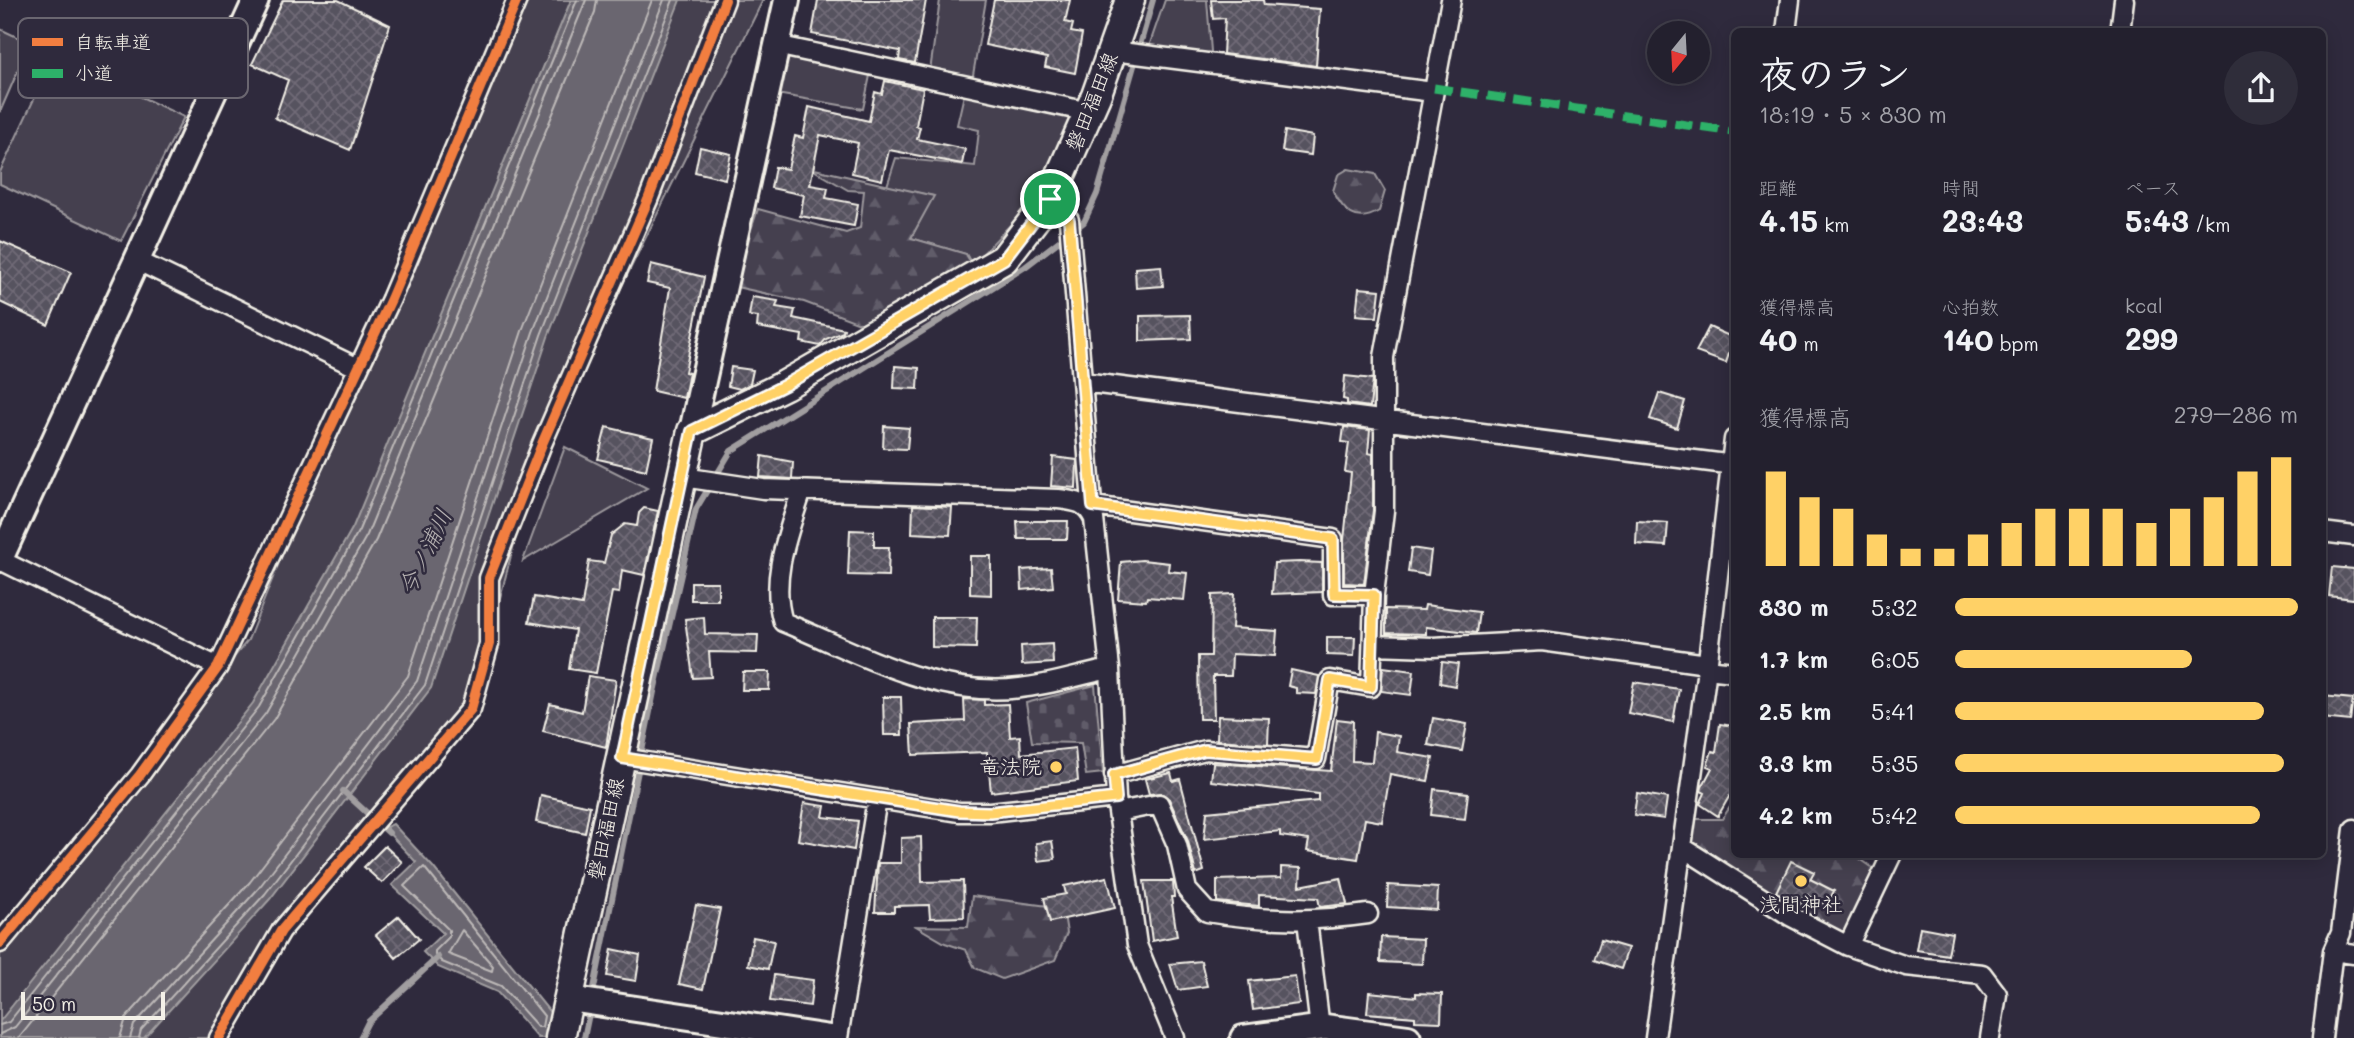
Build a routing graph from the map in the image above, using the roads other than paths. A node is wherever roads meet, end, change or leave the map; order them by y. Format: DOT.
graph roads {
  1 [pos="256,0"];
  2 [pos="517,0"];
  3 [pos="725,0"];
  4 [pos="787,0"];
  5 [pos="1130,0"];
  6 [pos="1451,0"];
  7 [pos="1790,0"];
  8 [pos="2124,0"];
  9 [pos="248,18"];
  10 [pos="1786,28"];
  11 [pos="2120,28"];
  12 [pos="776,45"];
  13 [pos="1113,51"];
  14 [pos="1433,92"];
  15 [pos="211,98"];
  16 [pos="1089,112"];
  17 [pos="1050,199"];
  18 [pos="136,260"];
  19 [pos="358,368"];
  20 [pos="1083,382"];
  21 [pos="1385,419"];
  22 [pos="692,431"];
  23 [pos="1731,465"];
  24 [pos="683,477"];
  25 [pos="1731,480"];
  26 [pos="802,490"];
  27 [pos="1093,513"];
  28 [pos="2326,532"];
  29 [pos="2354,536"];
  30 [pos="0,559"];
  31 [pos="1374,595"];
  32 [pos="1373,645"];
  33 [pos="1707,666"];
  34 [pos="218,667"];
  35 [pos="1110,669"];
  36 [pos="1731,672"];
  37 [pos="622,758"];
  38 [pos="1114,775"];
  39 [pos="877,799"];
  40 [pos="1117,805"];
  41 [pos="2354,834"];
  42 [pos="1682,847"];
  43 [pos="1890,858"];
  44 [pos="1367,914"];
  45 [pos="1307,920"];
  46 [pos="6,929"];
  47 [pos="0,943"];
  48 [pos="1848,946"];
  49 [pos="2333,951"];
  50 [pos="2354,954"];
  51 [pos="569,999"];
  52 [pos="1320,1028"];
  53 [pos="561,1033"];
  54 [pos="219,1038"];
  55 [pos="830,1038"];
  56 [pos="838,1038"];
  57 [pos="1175,1038"];
  58 [pos="1243,1038"];
  59 [pos="1408,1038"];
  60 [pos="1655,1038"];
  61 [pos="1990,1038"];
  62 [pos="2322,1038"];
  1 -- 9 [label="street"];
  2 -- 19 [label="street"];
  3 -- 54 [label="street"];
  4 -- 12 [label="street"];
  5 -- 13 [label="main road, 磐田福田線"];
  6 -- 14 [label="street"];
  7 -- 10 [label="street"];
  8 -- 11 [label="street"];
  12 -- 16 [label="street"];
  12 -- 22 [label="street"];
  13 -- 14 [label="street"];
  13 -- 16 [label="main road, 磐田福田線"];
  14 -- 21 [label="street"];
  15 -- 18 [label="street"];
  16 -- 17 [label="main road, 磐田福田線"];
  17 -- 20 [label="street"];
  17 -- 22 [label="main road, 磐田福田線"];
  18 -- 19 [label="street"];
  18 -- 30 [label="street"];
  19 -- 34 [label="street"];
  20 -- 21 [label="street"];
  20 -- 27 [label="street"];
  21 -- 23 [label="street"];
  21 -- 31 [label="street"];
  22 -- 24 [label="main road, 磐田福田線"];
  24 -- 26 [label="street"];
  24 -- 37 [label="main road, 磐田福田線"];
  25 -- 33 [label="street"];
  26 -- 27 [label="street"];
  26 -- 35 [label="street"];
  27 -- 31 [label="street"];
  27 -- 35 [label="street"];
  28 -- 29 [label="street"];
  30 -- 34 [label="street"];
  31 -- 32 [label="street"];
  32 -- 33 [label="street"];
  32 -- 38 [label="street"];
  33 -- 36 [label="street"];
  33 -- 42 [label="street"];
  34 -- 46 [label="street"];
  35 -- 38 [label="street"];
  37 -- 39 [label="street"];
  37 -- 51 [label="main road, 磐田福田線"];
  38 -- 40 [label="street"];
  39 -- 40 [label="street"];
  39 -- 56 [label="street"];
  40 -- 45 [label="street"];
  40 -- 57 [label="street"];
  41 -- 49 [label="street"];
  42 -- 48 [label="street"];
  42 -- 60 [label="street"];
  43 -- 48 [label="street"];
  44 -- 45 [label="street"];
  45 -- 52 [label="street"];
  46 -- 47 [label="street"];
  48 -- 61 [label="street"];
  49 -- 50 [label="street"];
  49 -- 62 [label="street"];
  51 -- 53 [label="main road, 磐田福田線"];
  51 -- 55 [label="street"];
  52 -- 58 [label="street"];
  52 -- 59 [label="street"];
}
